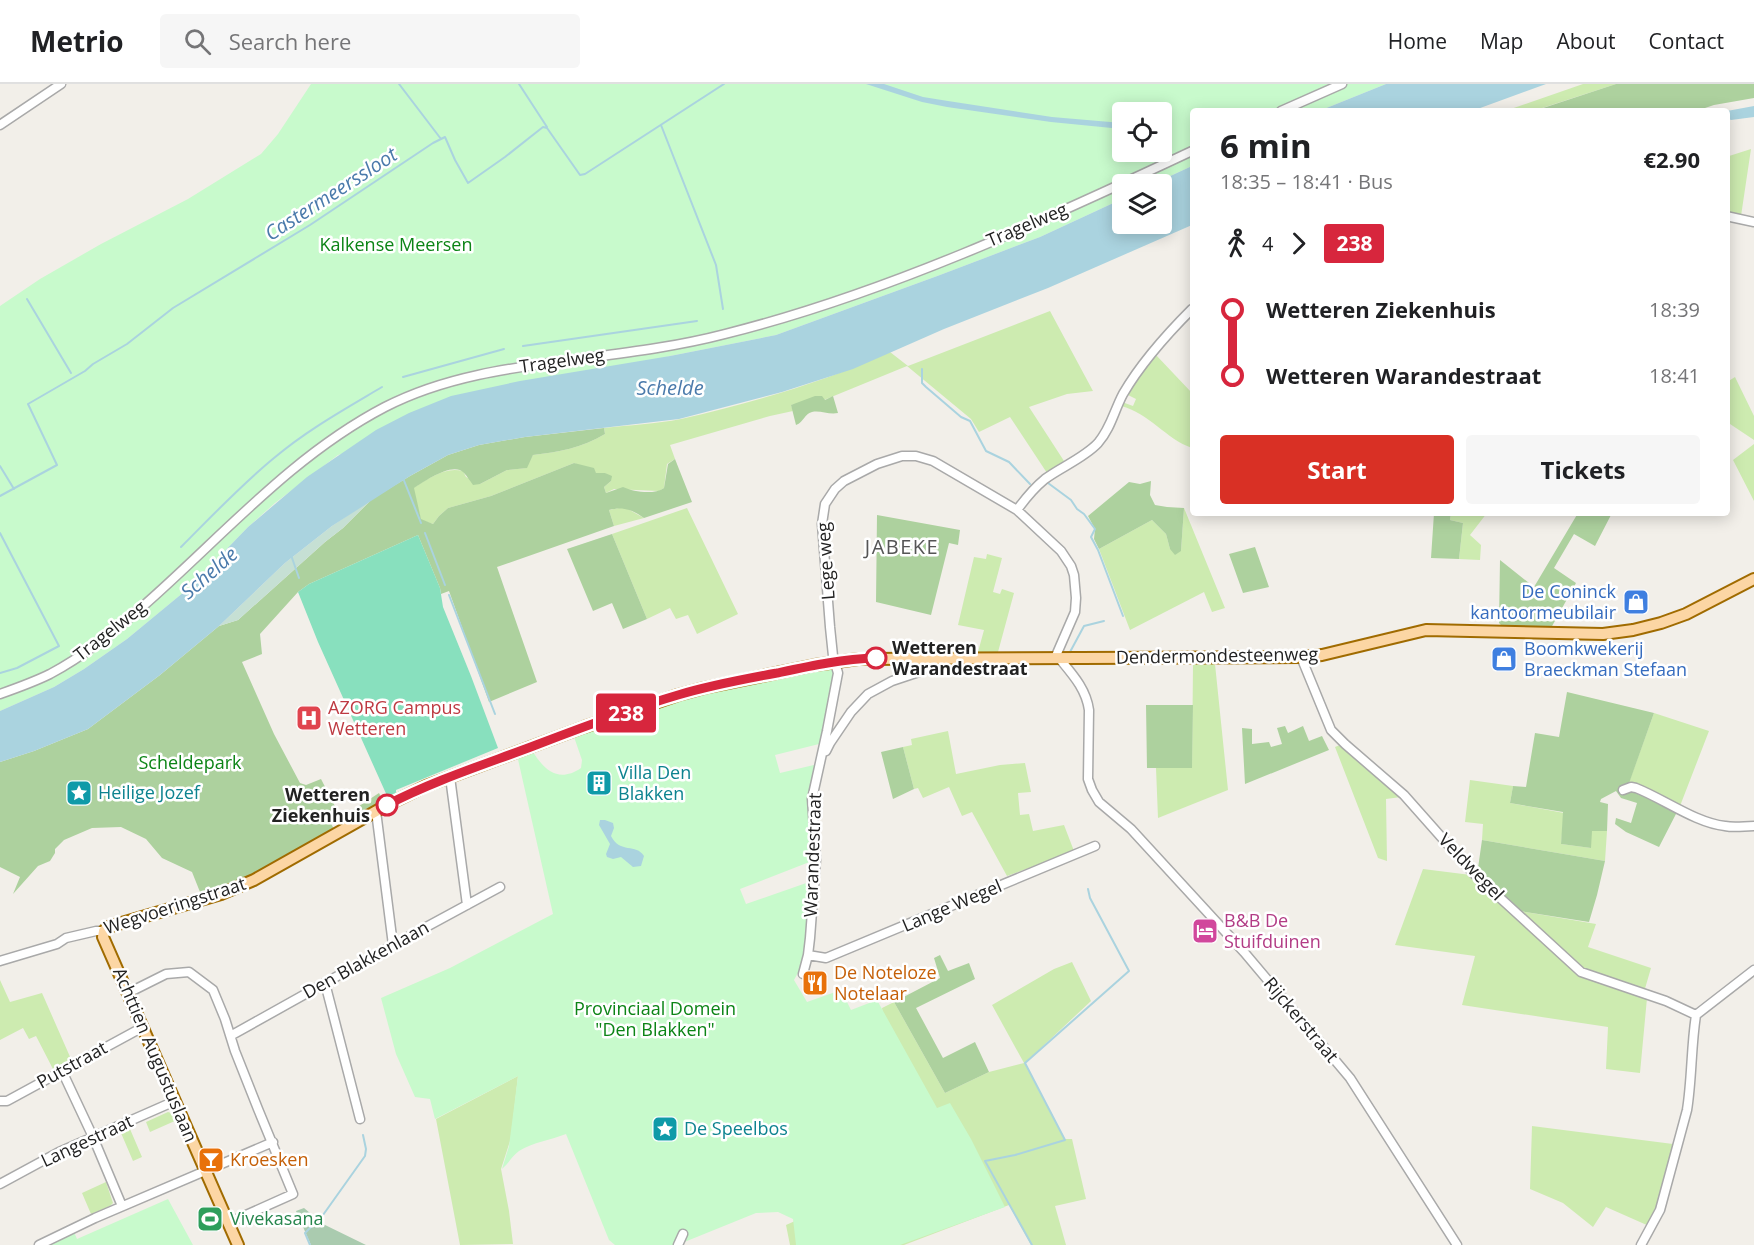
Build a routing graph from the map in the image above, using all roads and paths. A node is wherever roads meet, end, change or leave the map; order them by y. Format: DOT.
graph roads {
  1 [pos="61,84"];
  2 [pos="1342,84"];
  3 [pos="1288,108"];
  4 [pos="0,125"];
  5 [pos="1190,152"];
  6 [pos="1730,217"];
  7 [pos="1754,222"];
  8 [pos="1190,311"];
  9 [pos="1017,510"];
  10 [pos="1754,579"];
  11 [pos="1301,657"];
  12 [pos="931,658"];
  13 [pos="1057,658"];
  14 [pos="835,662"];
  15 [pos="815,665"];
  16 [pos="0,694"];
  17 [pos="818,771"];
  18 [pos="450,777"];
  19 [pos="1623,790"];
  20 [pos="376,811"];
  21 [pos="1754,826"];
  22 [pos="1095,846"];
  23 [pos="500,887"];
  24 [pos="466,905"];
  25 [pos="104,932"];
  26 [pos="393,945"];
  27 [pos="808,955"];
  28 [pos="0,961"];
  29 [pos="1754,970"];
  30 [pos="803,974"];
  31 [pos="325,983"];
  32 [pos="128,993"];
  33 [pos="1696,1015"];
  34 [pos="143,1027"];
  35 [pos="232,1035"];
  36 [pos="62,1071"];
  37 [pos="0,1101"];
  38 [pos="175,1101"];
  39 [pos="360,1119"];
  40 [pos="93,1137"];
  41 [pos="273,1142"];
  42 [pos="205,1171"];
  43 [pos="0,1185"];
  44 [pos="122,1206"];
  45 [pos="228,1223"];
  46 [pos="683,1233"];
  47 [pos="39,1245"];
  48 [pos="238,1245"];
  49 [pos="678,1245"];
  50 [pos="1457,1245"];
  51 [pos="1641,1245"];
  1 -- 4 [label="street"];
  2 -- 3 [label="street"];
  5 -- 16 [label="street, Tragelweg"];
  6 -- 7 [label="street"];
  8 -- 9 [label="street"];
  9 -- 13 [label="street, Lege weg"];
  9 -- 14 [label="street, Lege weg"];
  10 -- 11 [label="main road, Dendermondesteenweg"];
  11 -- 13 [label="main road, Dendermondesteenweg"];
  11 -- 33 [label="street, Veldwegel"];
  12 -- 13 [label="main road, Dendermondesteenweg"];
  12 -- 14 [label="main road, Dendermondesteenweg"];
  12 -- 17 [label="street, Warandestraat"];
  13 -- 50 [label="street, Rijckerstraat"];
  14 -- 15 [label="main road, Dendermondesteenweg"];
  14 -- 17 [label="street, Warandestraat"];
  15 -- 18 [label="main road, Wegvoeringstraat"];
  17 -- 27 [label="street, Warandestraat"];
  18 -- 20 [label="main road, Wegvoeringstraat"];
  18 -- 24 [label="street"];
  19 -- 21 [label="street"];
  20 -- 25 [label="main road, Wegvoeringstraat"];
  20 -- 26 [label="street"];
  22 -- 27 [label="street, Lange Wegel"];
  23 -- 24 [label="street, Den Blakkenlaan"];
  24 -- 26 [label="street, Den Blakkenlaan"];
  25 -- 28 [label="street, Wegvoeringstraat"];
  25 -- 32 [label="main road, Achttien Augustuslaan"];
  26 -- 31 [label="street, Den Blakkenlaan"];
  27 -- 30 [label="street, Warandestraat"];
  29 -- 33 [label="street"];
  31 -- 35 [label="street, Den Blakkenlaan"];
  31 -- 39 [label="street"];
  32 -- 34 [label="main road, Achttien Augustuslaan"];
  32 -- 35 [label="street"];
  33 -- 51 [label="street"];
  34 -- 36 [label="street, Putstraat"];
  34 -- 38 [label="main road, Achttien Augustuslaan"];
  35 -- 41 [label="street"];
  36 -- 37 [label="street, Putstraat"];
  36 -- 40 [label="street"];
  38 -- 40 [label="street, Langestraat"];
  38 -- 42 [label="main road, Achttien Augustuslaan"];
  40 -- 43 [label="street, Langestraat"];
  40 -- 44 [label="street"];
  41 -- 42 [label="street"];
  41 -- 45 [label="street"];
  42 -- 44 [label="street"];
  42 -- 45 [label="main road, Achttien Augustuslaan"];
  44 -- 47 [label="street"];
  45 -- 48 [label="main road, Achttien Augustuslaan"];
  46 -- 49 [label="street"];
}
